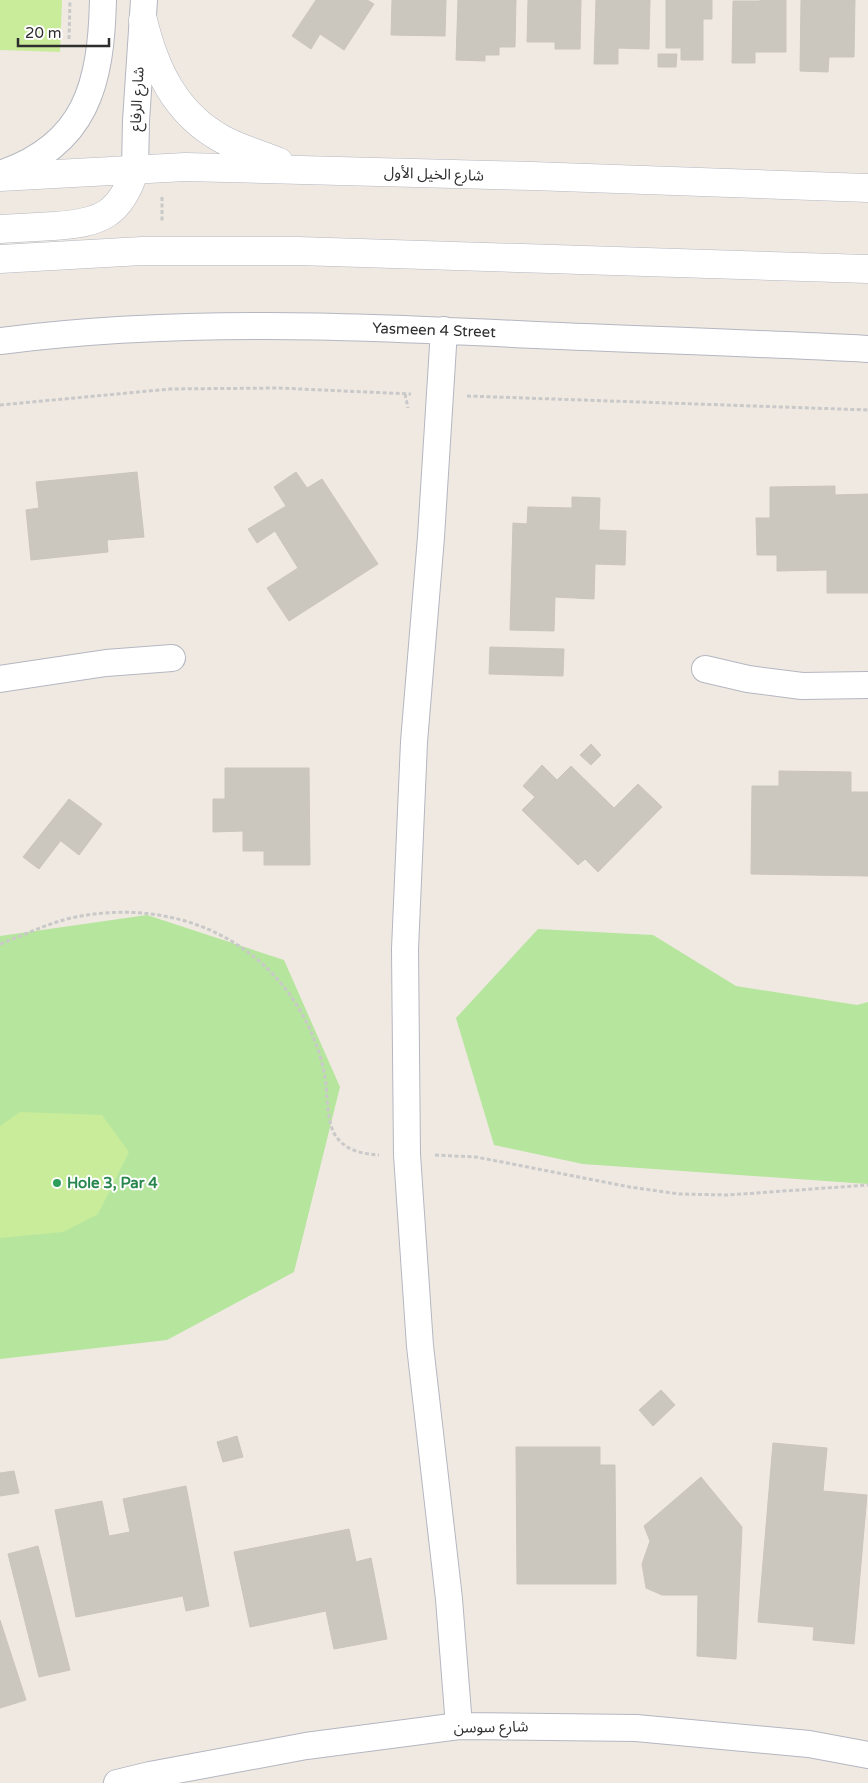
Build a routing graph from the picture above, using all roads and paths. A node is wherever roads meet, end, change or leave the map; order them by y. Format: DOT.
graph roads {
  1 [pos="70,0"];
  2 [pos="103,0"];
  3 [pos="143,10"];
  4 [pos="69,42"];
  5 [pos="135,169"];
  6 [pos="302,170"];
  7 [pos="0,175"];
  8 [pos="868,188"];
  9 [pos="0,229"];
  10 [pos="0,259"];
  11 [pos="868,269"];
  12 [pos="444,330"];
  13 [pos="0,341"];
  14 [pos="868,349"];
  15 [pos="440,395"];
  16 [pos="0,405"];
  17 [pos="868,410"];
  18 [pos="172,658"];
  19 [pos="705,669"];
  20 [pos="0,679"];
  21 [pos="868,685"];
  22 [pos="459,1726"];
  23 [pos="868,1755"];
  24 [pos="117,1783"];
  1 -- 4 [label="path"];
  2 -- 7 [label="street"];
  3 -- 5 [label="street, شارع الرفاع"];
  3 -- 6 [label="main road"];
  5 -- 6 [label="main road, شارع الخيل الأول"];
  5 -- 7 [label="main road, شارع الخيل الأول"];
  5 -- 9 [label="main road"];
  6 -- 8 [label="main road, شارع الخيل الأول"];
  10 -- 11 [label="main road"];
  12 -- 13 [label="street, Yasmeen 4 Street"];
  12 -- 14 [label="street, Yasmeen 4 Street"];
  12 -- 15 [label="street"];
  15 -- 16 [label="path"];
  15 -- 17 [label="path"];
  15 -- 22 [label="street"];
  18 -- 20 [label="street"];
  19 -- 21 [label="street"];
  22 -- 23 [label="street, شارع سوسن"];
  22 -- 24 [label="street, شارع سوسن"];
}
